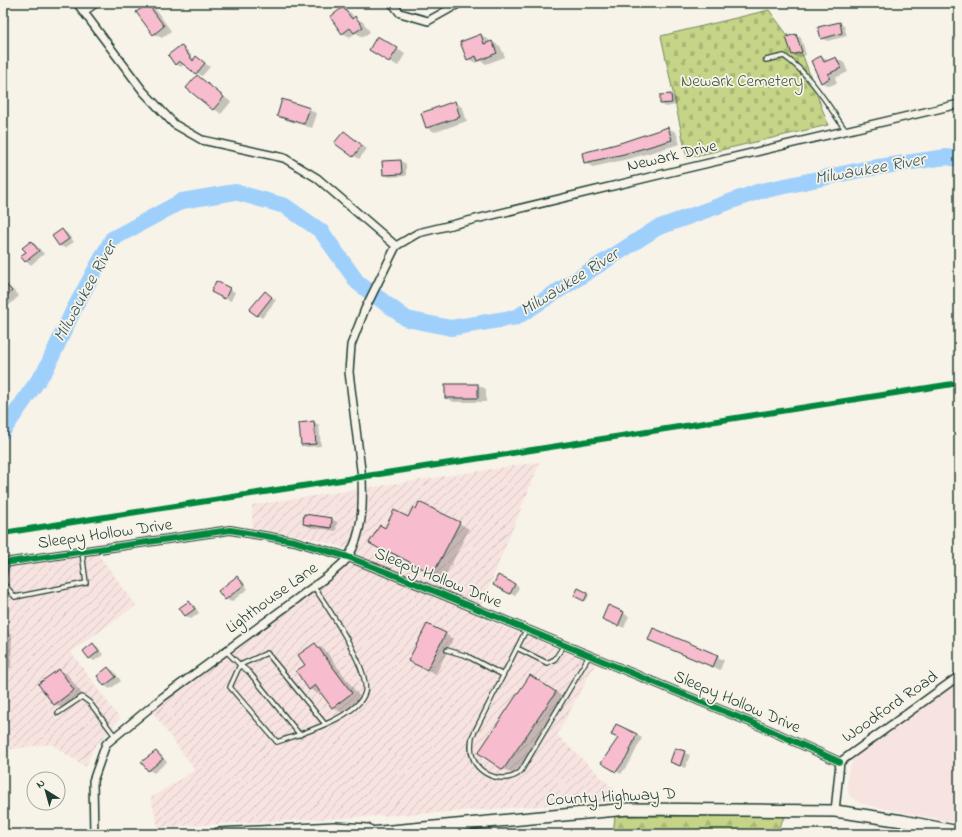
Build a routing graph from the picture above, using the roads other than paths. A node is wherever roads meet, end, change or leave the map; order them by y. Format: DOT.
graph roads {
  1 [pos="77,3"];
  2 [pos="96,3"];
  3 [pos="392,3"];
  4 [pos="460,3"];
  5 [pos="84,12"];
  6 [pos="766,60"];
  7 [pos="959,104"];
  8 [pos="846,131"];
  9 [pos="396,246"];
  10 [pos="82,552"];
  11 [pos="348,557"];
  12 [pos="5,563"];
  13 [pos="3,583"];
  14 [pos="314,586"];
  15 [pos="526,630"];
  16 [pos="564,645"];
  17 [pos="517,648"];
  18 [pos="447,650"];
  19 [pos="226,651"];
  20 [pos="590,656"];
  21 [pos="240,665"];
  22 [pos="503,674"];
  23 [pos="959,676"];
  24 [pos="58,713"];
  25 [pos="325,724"];
  26 [pos="300,735"];
  27 [pos="115,736"];
  28 [pos="840,762"];
  29 [pos="835,811"];
  30 [pos="388,831"];
  31 [pos="959,832"];
  32 [pos="94,834"];
  33 [pos="218,834"];
  34 [pos="359,834"];
  1 -- 5 [label="street"];
  2 -- 5 [label="street"];
  3 -- 4 [label="street"];
  5 -- 9 [label="street"];
  6 -- 8 [label="lane"];
  7 -- 8 [label="street, Newark Drive"];
  8 -- 9 [label="street, Newark Drive"];
  9 -- 11 [label="street, Lighthouse Lane"];
  10 -- 11 [label="street, Sleepy Hollow Drive"];
  10 -- 12 [label="street, Sleepy Hollow Drive"];
  10 -- 13 [label="lane"];
  11 -- 14 [label="street, Lighthouse Lane"];
  11 -- 15 [label="street, Sleepy Hollow Drive"];
  12 -- 13 [label="lane"];
  14 -- 19 [label="street, Lighthouse Lane"];
  14 -- 25 [label="lane"];
  15 -- 16 [label="street, Sleepy Hollow Drive"];
  15 -- 17 [label="lane"];
  16 -- 17 [label="lane"];
  16 -- 20 [label="street, Sleepy Hollow Drive"];
  17 -- 22 [label="lane"];
  18 -- 22 [label="lane"];
  19 -- 21 [label="lane"];
  19 -- 27 [label="street, Lighthouse Lane"];
  20 -- 22 [label="lane"];
  20 -- 28 [label="street, Sleepy Hollow Drive"];
  21 -- 25 [label="lane"];
  21 -- 26 [label="lane"];
  21 -- 26 [label="lane"];
  23 -- 28 [label="street, Woodford Road"];
  24 -- 27 [label="lane"];
  25 -- 26 [label="lane"];
  27 -- 32 [label="street, Lighthouse Lane"];
  28 -- 29 [label="street, Woodford Road"];
  29 -- 30 [label="main road, County Highway D"];
  29 -- 31 [label="main road, County Highway D"];
  30 -- 33 [label="main road, County Highway D"];
  30 -- 34 [label="main road, County Highway D"];
}
